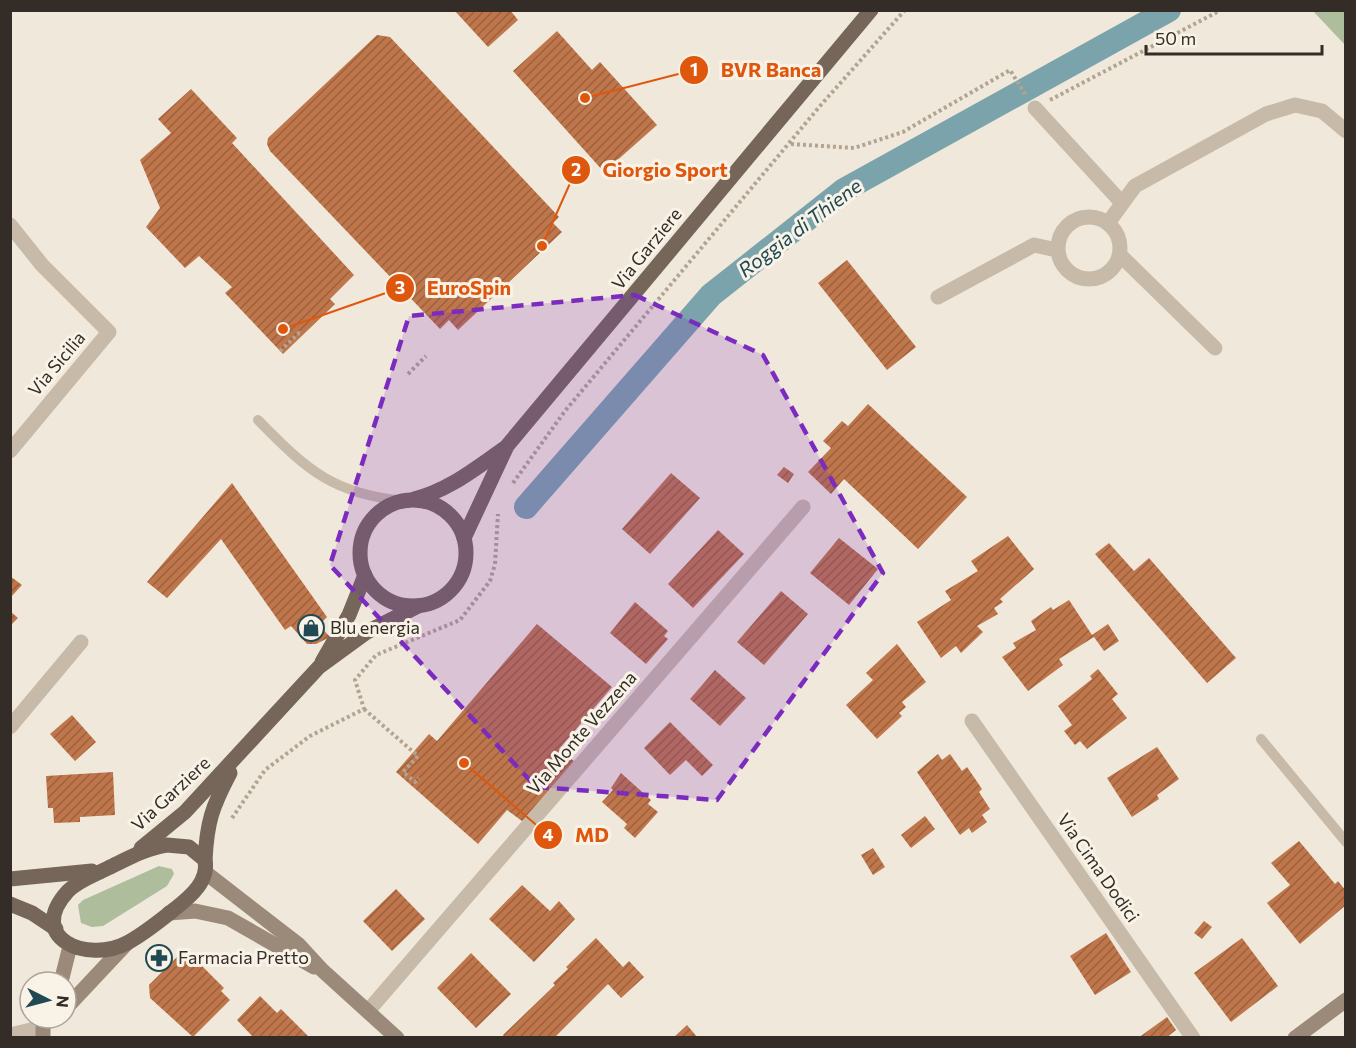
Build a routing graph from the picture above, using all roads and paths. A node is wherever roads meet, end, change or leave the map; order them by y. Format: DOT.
graph roads {
  1 [pos="871,10"];
  2 [pos="905,10"];
  3 [pos="1221,10"];
  4 [pos="1210,13"];
  5 [pos="1019,83"];
  6 [pos="1035,108"];
  7 [pos="1346,131"];
  8 [pos="791,144"];
  9 [pos="1122,203"];
  10 [pos="1108,223"];
  11 [pos="10,225"];
  12 [pos="1058,250"];
  13 [pos="1119,255"];
  14 [pos="938,297"];
  15 [pos="302,335"];
  16 [pos="1215,348"];
  17 [pos="280,351"];
  18 [pos="426,356"];
  19 [pos="408,374"];
  20 [pos="258,420"];
  21 [pos="507,446"];
  22 [pos="10,451"];
  23 [pos="508,494"];
  24 [pos="406,501"];
  25 [pos="503,504"];
  26 [pos="802,507"];
  27 [pos="464,538"];
  28 [pos="365,575"];
  29 [pos="418,606"];
  30 [pos="81,642"];
  31 [pos="319,667"];
  32 [pos="363,709"];
  33 [pos="972,722"];
  34 [pos="10,728"];
  35 [pos="1261,739"];
  36 [pos="238,757"];
  37 [pos="419,778"];
  38 [pos="229,824"];
  39 [pos="1346,842"];
  40 [pos="130,857"];
  41 [pos="206,867"];
  42 [pos="107,869"];
  43 [pos="10,879"];
  44 [pos="10,904"];
  45 [pos="169,913"];
  46 [pos="56,929"];
  47 [pos="127,943"];
  48 [pos="70,946"];
  49 [pos="64,970"];
  50 [pos="322,970"];
  51 [pos="78,995"];
  52 [pos="1346,1000"];
  53 [pos="368,1011"];
  54 [pos="27,1030"];
  55 [pos="11,1034"];
  56 [pos="398,1038"];
  57 [pos="1193,1038"];
  58 [pos="1295,1038"];
  1 -- 21 [label="main road, Via Garziere"];
  2 -- 8 [label="path"];
  3 -- 4 [label="path"];
  4 -- 6 [label="path"];
  5 -- 8 [label="path"];
  6 -- 9 [label="street"];
  7 -- 9 [label="street"];
  8 -- 23 [label="path"];
  9 -- 10 [label="street"];
  10 -- 12 [label="street"];
  10 -- 13 [label="street"];
  11 -- 22 [label="street, Via Sicilia"];
  12 -- 13 [label="street"];
  12 -- 14 [label="street"];
  13 -- 16 [label="street"];
  15 -- 17 [label="path"];
  18 -- 19 [label="path"];
  20 -- 24 [label="lane"];
  21 -- 24 [label="main road, Via Garziere"];
  21 -- 27 [label="main road, Via Garziere"];
  24 -- 27 [label="main road"];
  24 -- 28 [label="main road, Via Garziere"];
  25 -- 32 [label="path"];
  26 -- 53 [label="street, Via Monte Vezzena"];
  27 -- 29 [label="main road, Via Garziere"];
  28 -- 29 [label="main road"];
  28 -- 31 [label="main road, Via Garziere"];
  29 -- 31 [label="main road, Via Garziere"];
  30 -- 34 [label="street"];
  31 -- 36 [label="main road, Via Garziere"];
  32 -- 37 [label="path"];
  32 -- 38 [label="path"];
  33 -- 57 [label="street, Via Cima Dodici"];
  35 -- 39 [label="lane"];
  36 -- 40 [label="main road, Via Garziere"];
  36 -- 41 [label="main road, Via Garziere"];
  40 -- 41 [label="main road"];
  40 -- 42 [label="main road"];
  41 -- 45 [label="main road"];
  41 -- 50 [label="main road"];
  42 -- 43 [label="main road"];
  42 -- 46 [label="main road"];
  44 -- 46 [label="main road"];
  45 -- 47 [label="main road"];
  45 -- 50 [label="main road"];
  46 -- 48 [label="main road"];
  47 -- 48 [label="main road"];
  47 -- 51 [label="main road"];
  48 -- 49 [label="main road"];
  50 -- 53 [label="main road"];
  52 -- 58 [label="main road"];
  53 -- 56 [label="main road"];
  54 -- 55 [label="street"];
}
